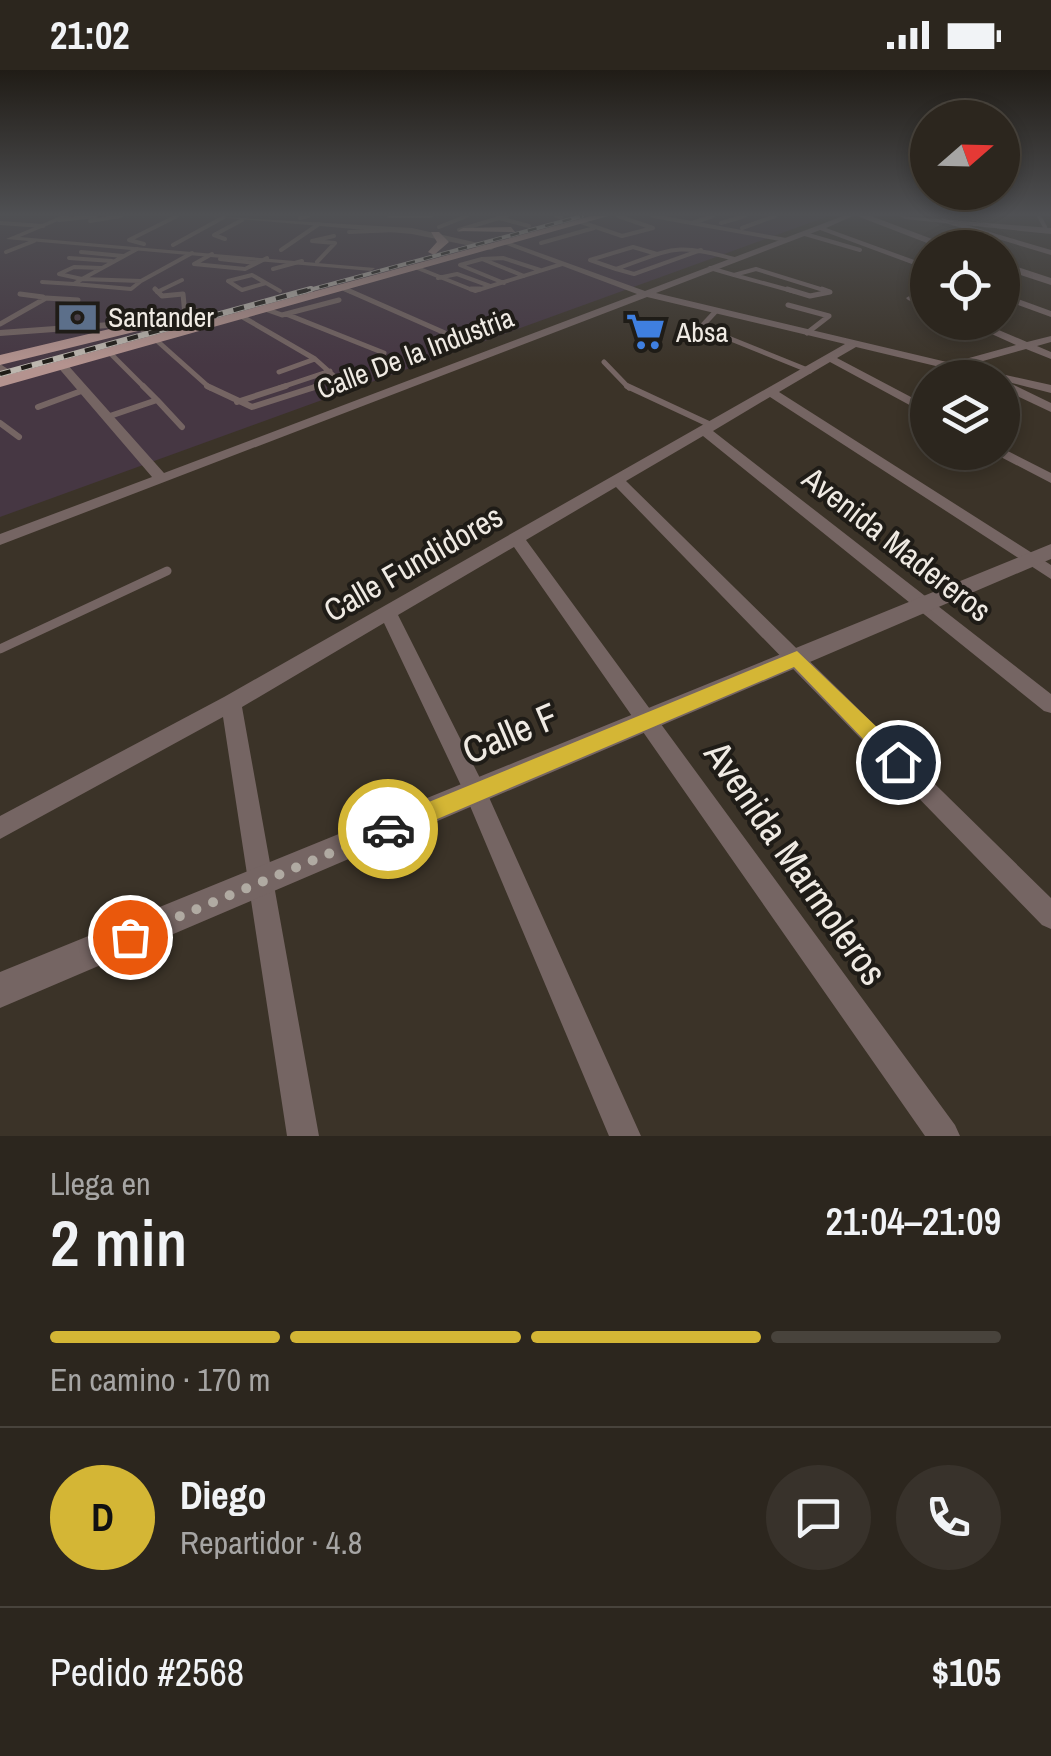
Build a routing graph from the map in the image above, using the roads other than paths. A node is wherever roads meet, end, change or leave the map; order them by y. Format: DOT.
graph roads {
  1 [pos="106,266"];
  2 [pos="169,266"];
  3 [pos="212,266"];
  4 [pos="252,266"];
  5 [pos="285,266"];
  6 [pos="352,266"];
  7 [pos="381,266"];
  8 [pos="423,266"];
  9 [pos="462,266"];
  10 [pos="512,266"];
  11 [pos="526,266"];
  12 [pos="557,266"];
  13 [pos="567,266"];
  14 [pos="607,266"];
  15 [pos="625,266"];
  16 [pos="657,266"];
  17 [pos="716,266"];
  18 [pos="101,268"];
  19 [pos="372,268"];
  20 [pos="415,268"];
  21 [pos="710,268"];
  22 [pos="273,269"];
  23 [pos="616,269"];
  24 [pos="542,271"];
  25 [pos="1020,271"];
  26 [pos="732,274"];
  27 [pos="526,276"];
  28 [pos="84,278"];
  29 [pos="438,278"];
  30 [pos="182,280"];
  31 [pos="142,281"];
  32 [pos="42,282"];
  33 [pos="1051,282"];
  34 [pos="504,283"];
  35 [pos="74,284"];
  36 [pos="273,287"];
  37 [pos="492,287"];
  38 [pos="642,293"];
  39 [pos="20,294"];
  40 [pos="340,294"];
  41 [pos="46,298"];
  42 [pos="78,300"];
  43 [pos="1020,303"];
  44 [pos="788,305"];
  45 [pos="265,309"];
  46 [pos="716,310"];
  47 [pos="286,314"];
  48 [pos="1051,314"];
  49 [pos="186,315"];
  50 [pos="241,316"];
  51 [pos="137,323"];
  52 [pos="0,324"];
  53 [pos="0,333"];
  54 [pos="446,333"];
  55 [pos="807,333"];
  56 [pos="155,339"];
  57 [pos="1051,339"];
  58 [pos="1013,340"];
  59 [pos="854,344"];
  60 [pos="1027,346"];
  61 [pos="108,352"];
  62 [pos="384,353"];
  63 [pos="1051,356"];
  64 [pos="316,359"];
  65 [pos="832,359"];
  66 [pos="925,360"];
  67 [pos="974,360"];
  68 [pos="604,362"];
  69 [pos="0,364"];
  70 [pos="62,365"];
  71 [pos="330,370"];
  72 [pos="810,371"];
  73 [pos="279,372"];
  74 [pos="7,380"];
  75 [pos="1020,383"];
  76 [pos="1051,389"];
  77 [pos="84,390"];
  78 [pos="1020,390"];
  79 [pos="771,392"];
  80 [pos="157,400"];
  81 [pos="910,401"];
  82 [pos="38,406"];
  83 [pos="1051,408"];
  84 [pos="107,416"];
  85 [pos="0,423"];
  86 [pos="182,427"];
  87 [pos="709,429"];
  88 [pos="19,437"];
  89 [pos="1020,462"];
  90 [pos="160,477"];
  91 [pos="1051,479"];
  92 [pos="618,481"];
  93 [pos="516,538"];
  94 [pos="0,540"];
  95 [pos="1044,561"];
  96 [pos="167,571"];
  97 [pos="924,604"];
  98 [pos="388,612"];
  99 [pos="0,648"];
  100 [pos="797,658"];
  101 [pos="231,703"];
  102 [pos="1051,705"];
  103 [pos="647,718"];
  104 [pos="475,792"];
  105 [pos="0,828"];
  106 [pos="260,885"];
  107 [pos="1051,916"];
  108 [pos="0,990"];
  109 [pos="303,1136"];
  110 [pos="625,1136"];
  111 [pos="944,1136"];
  1 -- 18 [label="lane"];
  2 -- 31 [label="lane"];
  3 -- 4 [label="lane"];
  5 -- 22 [label="lane"];
  6 -- 19 [label="street"];
  7 -- 19 [label="main road"];
  8 -- 20 [label="main road"];
  9 -- 34 [label="lane"];
  10 -- 27 [label="lane"];
  11 -- 24 [label="lane"];
  12 -- 24 [label="lane"];
  13 -- 38 [label="street"];
  14 -- 23 [label="lane"];
  15 -- 23 [label="lane"];
  16 -- 23 [label="lane"];
  17 -- 21 [label="street, Calle De la Industria"];
  18 -- 28 [label="lane"];
  18 -- 28 [label="lane"];
  19 -- 36 [label="main road"];
  20 -- 29 [label="lane"];
  20 -- 40 [label="main road"];
  21 -- 26 [label="lane"];
  21 -- 38 [label="street, Calle De la Industria"];
  24 -- 27 [label="lane"];
  25 -- 33 [label="street"];
  26 -- 26 [label="lane"];
  27 -- 34 [label="lane"];
  28 -- 31 [label="lane"];
  28 -- 35 [label="lane"];
  29 -- 37 [label="lane"];
  29 -- 37 [label="lane"];
  30 -- 49 [label="lane"];
  31 -- 35 [label="lane"];
  32 -- 35 [label="lane"];
  34 -- 37 [label="lane"];
  36 -- 36 [label="lane"];
  36 -- 49 [label="main road"];
  38 -- 46 [label="street"];
  38 -- 90 [label="street, Calle De la Industria"];
  39 -- 41 [label="lane"];
  40 -- 45 [label="main road"];
  40 -- 47 [label="lane"];
  40 -- 54 [label="lane"];
  41 -- 42 [label="lane"];
  41 -- 52 [label="lane"];
  43 -- 48 [label="street"];
  44 -- 55 [label="lane"];
  45 -- 47 [label="lane"];
  45 -- 50 [label="main road"];
  46 -- 55 [label="street"];
  46 -- 72 [label="lane"];
  47 -- 62 [label="lane"];
  49 -- 51 [label="main road"];
  50 -- 56 [label="main road"];
  50 -- 64 [label="lane"];
  51 -- 53 [label="street"];
  51 -- 56 [label="street"];
  51 -- 69 [label="main road"];
  55 -- 59 [label="street"];
  56 -- 61 [label="main road"];
  56 -- 71 [label="lane"];
  57 -- 60 [label="street"];
  58 -- 60 [label="street"];
  59 -- 65 [label="street, Calle Fundidores"];
  59 -- 66 [label="street"];
  60 -- 63 [label="street"];
  60 -- 67 [label="street"];
  61 -- 70 [label="main road"];
  61 -- 80 [label="lane"];
  64 -- 71 [label="lane"];
  64 -- 73 [label="lane"];
  65 -- 72 [label="street, Calle Fundidores"];
  65 -- 81 [label="street"];
  68 -- 87 [label="lane"];
  69 -- 74 [label="street"];
  70 -- 74 [label="main road"];
  70 -- 77 [label="street"];
  72 -- 79 [label="street, Calle Fundidores"];
  75 -- 76 [label="street"];
  77 -- 82 [label="lane"];
  77 -- 84 [label="street"];
  78 -- 83 [label="street"];
  79 -- 87 [label="street, Calle Fundidores"];
  79 -- 95 [label="street"];
  80 -- 84 [label="lane"];
  80 -- 86 [label="lane"];
  84 -- 90 [label="street"];
  85 -- 88 [label="lane"];
  87 -- 92 [label="street, Calle Fundidores"];
  87 -- 97 [label="street, Avenida Madereros"];
  89 -- 91 [label="street"];
  90 -- 94 [label="street, Calle De la Industria"];
  92 -- 93 [label="street, Calle Fundidores"];
  92 -- 100 [label="street"];
  93 -- 98 [label="street, Calle Fundidores"];
  93 -- 103 [label="street, Avenida Marmoleros"];
  95 -- 97 [label="street, Calle F"];
  96 -- 99 [label="lane"];
  97 -- 100 [label="street, Calle F"];
  97 -- 102 [label="street, Avenida Madereros"];
  98 -- 101 [label="street, Calle Fundidores"];
  98 -- 104 [label="street"];
  100 -- 103 [label="street, Calle F"];
  100 -- 107 [label="street"];
  101 -- 105 [label="street, Calle Fundidores"];
  101 -- 106 [label="street"];
  103 -- 104 [label="street, Calle F"];
  103 -- 111 [label="street, Avenida Marmoleros"];
  104 -- 106 [label="street, Calle F"];
  104 -- 110 [label="street"];
  106 -- 108 [label="street, Calle F"];
  106 -- 109 [label="street"];
}
